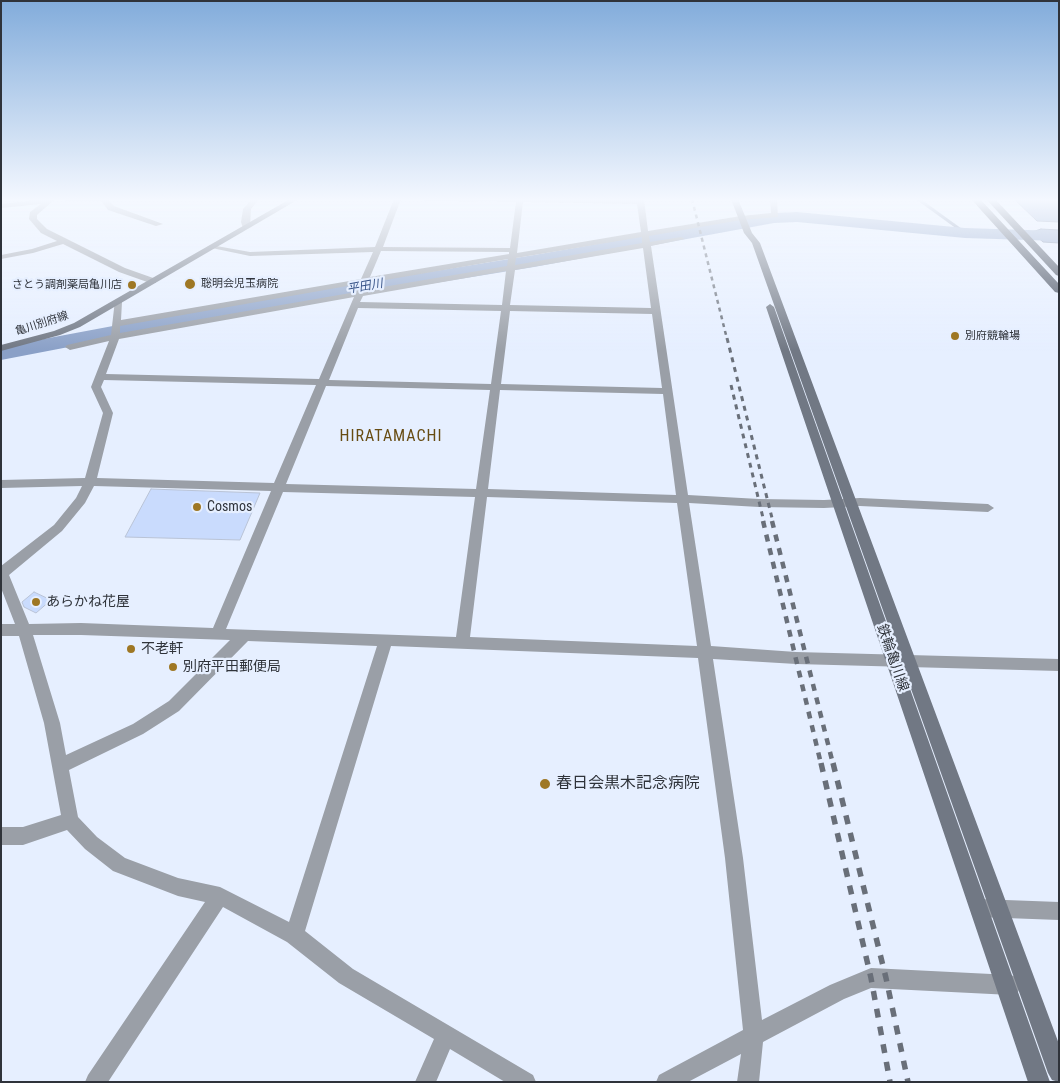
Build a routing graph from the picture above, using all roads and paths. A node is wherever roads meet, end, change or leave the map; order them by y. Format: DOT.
graph roads {
  1 [pos="378,249"];
  2 [pos="38,250"];
  3 [pos="78,250"];
  4 [pos="207,250"];
  5 [pos="225,250"];
  6 [pos="364,250"];
  7 [pos="386,250"];
  8 [pos="513,250"];
  9 [pos="575,250"];
  10 [pos="646,250"];
  11 [pos="750,250"];
  12 [pos="1021,250"];
  13 [pos="1037,250"];
  14 [pos="1,257"];
  15 [pos="512,258"];
  16 [pos="1059,273"];
  17 [pos="153,280"];
  18 [pos="364,282"];
  19 [pos="1059,290"];
  20 [pos="360,294"];
  21 [pos="118,302"];
  22 [pos="355,306"];
  23 [pos="505,307"];
  24 [pos="656,311"];
  25 [pos="115,330"];
  26 [pos="70,347"];
  27 [pos="1,348"];
  28 [pos="100,377"];
  29 [pos="323,383"];
  30 [pos="494,387"];
  31 [pos="667,391"];
  32 [pos="90,482"];
  33 [pos="1,484"];
  34 [pos="278,487"];
  35 [pos="480,493"];
  36 [pos="684,499"];
  37 [pos="844,503"];
  38 [pos="988,508"];
  39 [pos="24,629"];
  40 [pos="1,630"];
  41 [pos="217,634"];
  42 [pos="245,635"];
  43 [pos="386,640"];
  44 [pos="462,643"];
  45 [pos="705,652"];
  46 [pos="892,659"];
  47 [pos="908,660"];
  48 [pos="1059,665"];
  49 [pos="60,766"];
  50 [pos="70,821"];
  51 [pos="1,836"];
  52 [pos="220,896"];
  53 [pos="979,908"];
  54 [pos="999,908"];
  55 [pos="1059,911"];
  56 [pos="294,935"];
  57 [pos="1006,984"];
  58 [pos="1028,988"];
  59 [pos="446,1035"];
  60 [pos="754,1035"];
  61 [pos="1059,1073"];
  62 [pos="95,1082"];
  63 [pos="425,1082"];
  64 [pos="526,1082"];
  65 [pos="666,1082"];
  66 [pos="748,1082"];
  67 [pos="1040,1082"];
  1 -- 18 [label="street"];
  2 -- 14 [label="street"];
  3 -- 17 [label="street"];
  4 -- 17 [label="main road, 亀川別府線"];
  5 -- 6 [label="street"];
  7 -- 15 [label="street"];
  8 -- 15 [label="street"];
  9 -- 15 [label="street"];
  10 -- 24 [label="street"];
  11 -- 37 [label="main road, 鉄輪亀川線"];
  12 -- 19 [label="highway"];
  13 -- 16 [label="highway"];
  15 -- 18 [label="street"];
  15 -- 20 [label="street"];
  15 -- 23 [label="street"];
  17 -- 21 [label="main road, 亀川別府線"];
  18 -- 20 [label="street"];
  18 -- 25 [label="street"];
  20 -- 22 [label="street"];
  20 -- 25 [label="street"];
  21 -- 25 [label="street"];
  21 -- 27 [label="main road, 亀川別府線"];
  22 -- 23 [label="street"];
  22 -- 29 [label="street"];
  23 -- 24 [label="street"];
  23 -- 30 [label="street"];
  24 -- 31 [label="street"];
  25 -- 26 [label="street"];
  25 -- 28 [label="street"];
  28 -- 29 [label="street"];
  28 -- 32 [label="street"];
  29 -- 30 [label="street"];
  29 -- 34 [label="street"];
  30 -- 31 [label="street"];
  30 -- 35 [label="street"];
  31 -- 36 [label="street"];
  32 -- 33 [label="street"];
  32 -- 34 [label="street"];
  32 -- 39 [label="street"];
  34 -- 35 [label="street"];
  34 -- 41 [label="street"];
  35 -- 36 [label="street"];
  35 -- 44 [label="street"];
  36 -- 37 [label="street"];
  36 -- 45 [label="street"];
  37 -- 38 [label="street"];
  37 -- 46 [label="main road, 鉄輪亀川線"];
  37 -- 47 [label="main road, 鉄輪亀川線"];
  39 -- 40 [label="street"];
  39 -- 41 [label="street"];
  39 -- 49 [label="street"];
  41 -- 42 [label="street"];
  42 -- 43 [label="street"];
  42 -- 49 [label="street"];
  43 -- 44 [label="street"];
  43 -- 56 [label="street"];
  44 -- 45 [label="street"];
  45 -- 46 [label="street"];
  45 -- 60 [label="street"];
  46 -- 47 [label="street"];
  46 -- 53 [label="main road, 鉄輪亀川線"];
  47 -- 48 [label="street"];
  47 -- 54 [label="main road, 鉄輪亀川線"];
  49 -- 50 [label="street"];
  50 -- 51 [label="street"];
  50 -- 52 [label="street"];
  52 -- 56 [label="street"];
  52 -- 62 [label="street"];
  53 -- 54 [label="street"];
  53 -- 57 [label="main road, 鉄輪亀川線"];
  54 -- 55 [label="street"];
  54 -- 58 [label="main road, 鉄輪亀川線"];
  56 -- 59 [label="street"];
  57 -- 58 [label="street"];
  57 -- 60 [label="street"];
  57 -- 67 [label="main road, 鉄輪亀川線"];
  58 -- 61 [label="main road, 鉄輪亀川線"];
  59 -- 63 [label="street"];
  59 -- 64 [label="street"];
  60 -- 65 [label="street"];
  60 -- 66 [label="street"];
}
